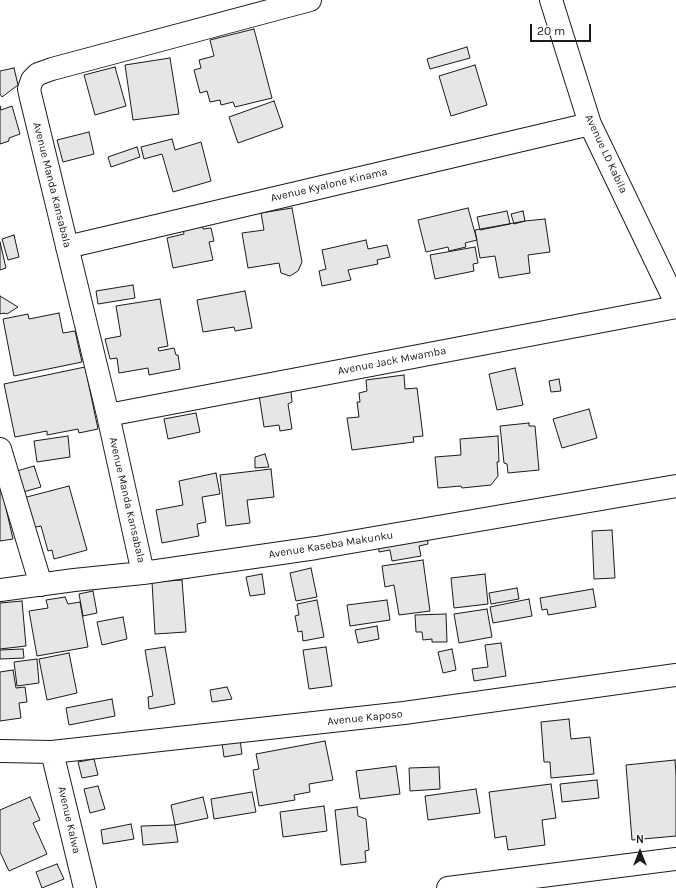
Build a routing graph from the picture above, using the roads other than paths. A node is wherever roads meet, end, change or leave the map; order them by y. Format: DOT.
graph roads {
  1 [pos="310,0"];
  2 [pos="551,0"];
  3 [pos="590,124"];
  4 [pos="67,247"];
  5 [pos="676,303"];
  6 [pos="676,307"];
  7 [pos="108,415"];
  8 [pos="0,449"];
  9 [pos="669,487"];
  10 [pos="143,573"];
  11 [pos="41,585"];
  12 [pos="0,590"];
  13 [pos="676,675"];
  14 [pos="0,751"];
  15 [pos="52,752"];
  16 [pos="676,859"];
  17 [pos="85,888"];
  18 [pos="448,888"];
  1 -- 4 [label="street, Avenue Manda Kansabala"];
  2 -- 3 [label="street, Avenue LD Kabila"];
  3 -- 4 [label="street, Avenue Kyalone Kinama"];
  3 -- 5 [label="street, Avenue LD Kabila"];
  4 -- 7 [label="street, Avenue Manda Kansabala"];
  6 -- 7 [label="street, Avenue Jack Mwamba"];
  7 -- 10 [label="street, Avenue Manda Kansabala"];
  8 -- 11 [label="street"];
  9 -- 10 [label="street, Avenue Kaseba Makunku"];
  10 -- 11 [label="street, Avenue Kaseba Makunku"];
  11 -- 12 [label="street, Avenue Kaseba Makunku"];
  13 -- 15 [label="street, Avenue Kaposo"];
  14 -- 15 [label="street, Avenue Kaposo"];
  15 -- 17 [label="street, Avenue Kalwa"];
  16 -- 18 [label="street"];
}
